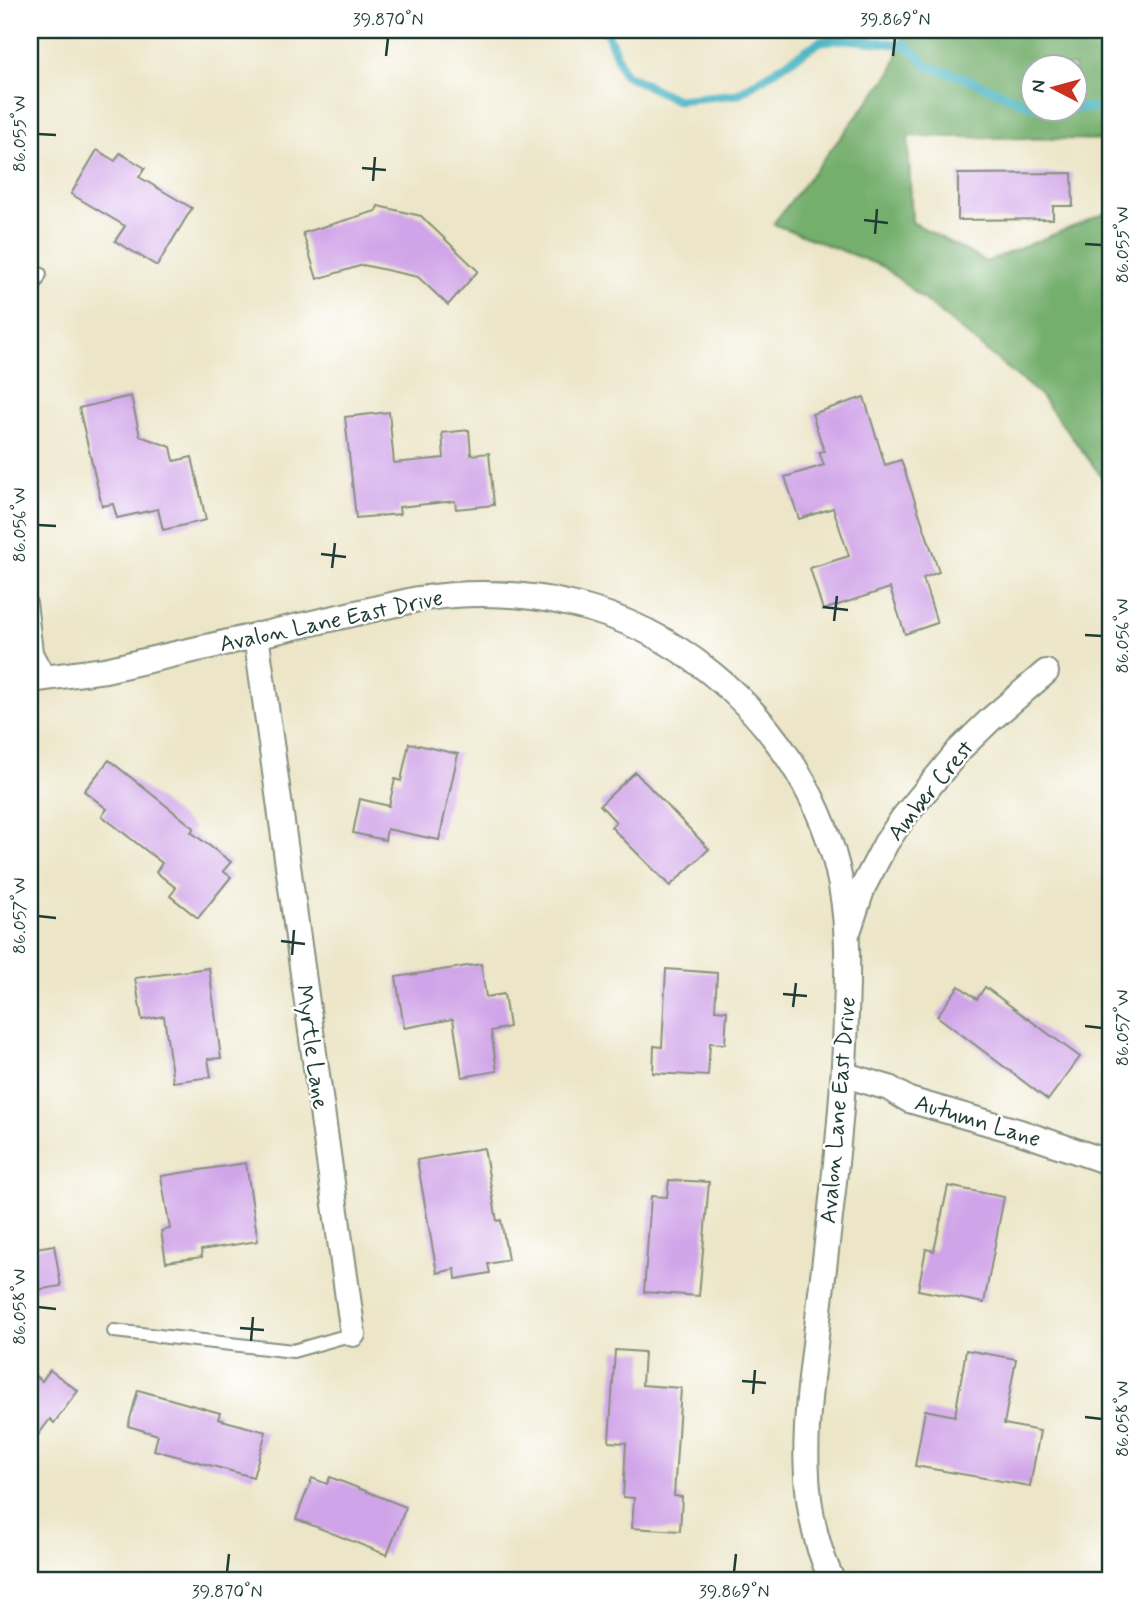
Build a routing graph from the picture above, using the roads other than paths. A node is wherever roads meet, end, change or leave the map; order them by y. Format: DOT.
graph roads {
  1 [pos="40,274"];
  2 [pos="30,296"];
  3 [pos="30,603"];
  4 [pos="256,635"];
  5 [pos="1046,672"];
  6 [pos="40,679"];
  7 [pos="846,932"];
  8 [pos="845,1075"];
  9 [pos="1111,1163"];
  10 [pos="114,1331"];
  11 [pos="353,1334"];
  12 [pos="832,1580"];
  1 -- 2 [label="lane"];
  3 -- 6 [label="lane"];
  4 -- 6 [label="street, Avalon Lane East Drive"];
  4 -- 7 [label="street, Avalon Lane East Drive"];
  4 -- 11 [label="street, Myrtle Lane"];
  5 -- 7 [label="street, Amber Crest"];
  7 -- 8 [label="street, Avalon Lane East Drive"];
  8 -- 9 [label="street, Autumn Lane"];
  8 -- 12 [label="street, Avalon Lane East Drive"];
  10 -- 11 [label="lane"];
}
